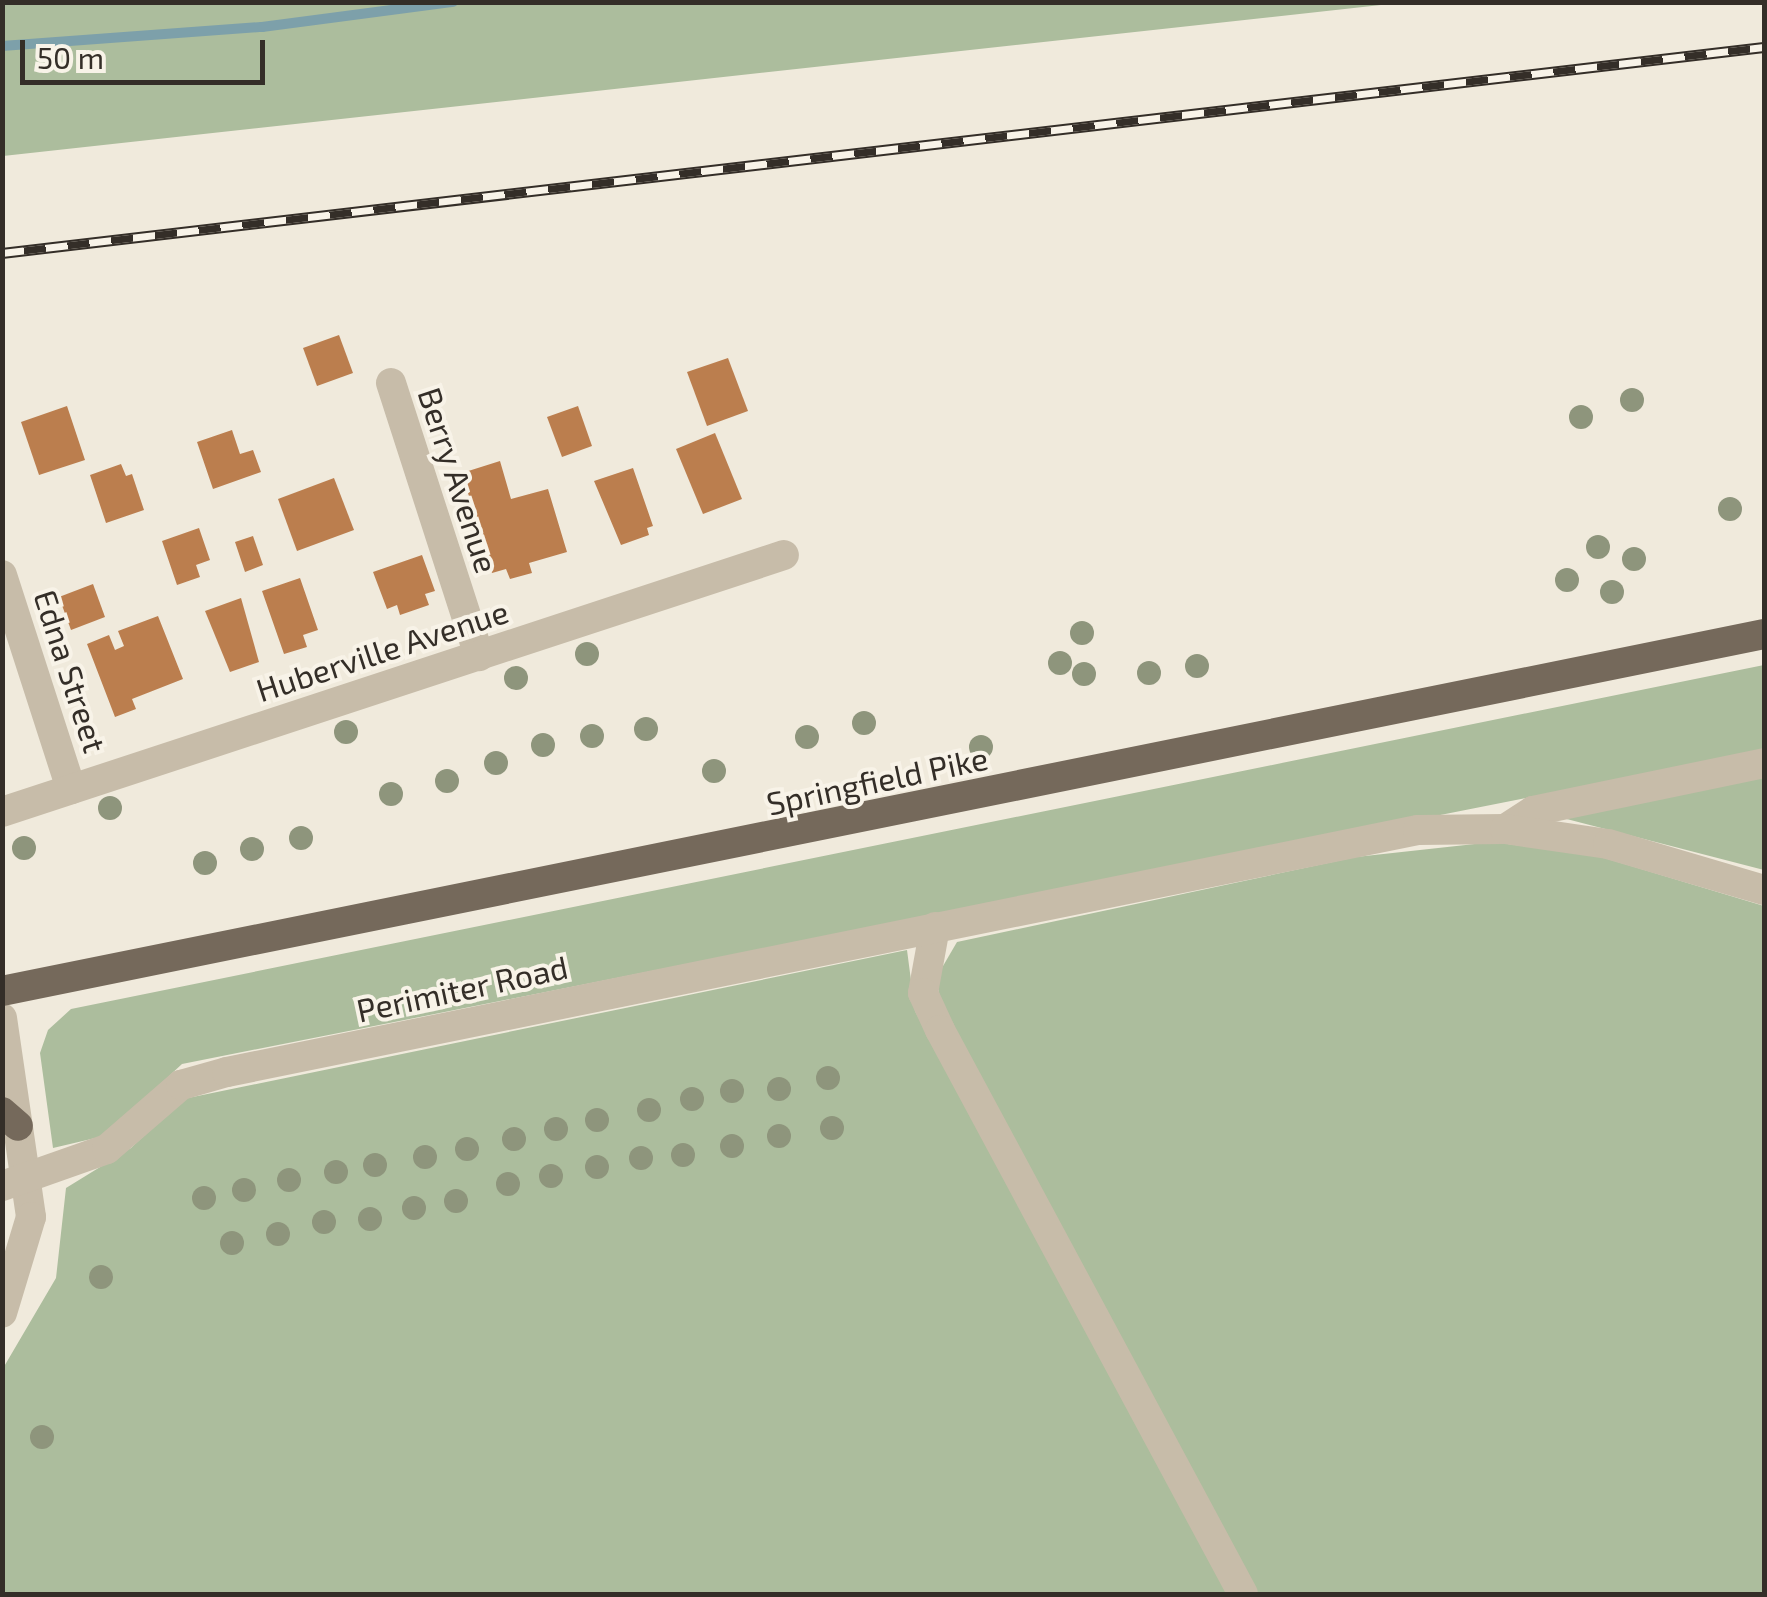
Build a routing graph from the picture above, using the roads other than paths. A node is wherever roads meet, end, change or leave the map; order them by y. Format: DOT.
graph roads {
  1 [pos="391,383"];
  2 [pos="784,555"];
  3 [pos="2,575"];
  4 [pos="1764,634"];
  5 [pos="478,656"];
  6 [pos="1764,763"];
  7 [pos="71,790"];
  8 [pos="2,812"];
  9 [pos="1505,829"];
  10 [pos="1764,890"];
  11 [pos="935,928"];
  12 [pos="2,991"];
  13 [pos="2,1018"];
  14 [pos="10,1119"];
  15 [pos="16,1184"];
  16 [pos="2,1312"];
  17 [pos="1243,1594"];
  1 -- 5 [label="street, Berry Avenue"];
  2 -- 5 [label="street, Huberville Avenue"];
  3 -- 7 [label="street, Edna Street"];
  4 -- 12 [label="main road, Springfield Pike"];
  5 -- 7 [label="street, Huberville Avenue"];
  6 -- 9 [label="street"];
  7 -- 8 [label="street, Huberville Avenue"];
  9 -- 10 [label="street, Perimiter Road"];
  9 -- 11 [label="street, Perimiter Road"];
  11 -- 15 [label="street, Perimiter Road"];
  11 -- 17 [label="street"];
  13 -- 14 [label="street"];
  14 -- 15 [label="street"];
  15 -- 16 [label="street"];
}
